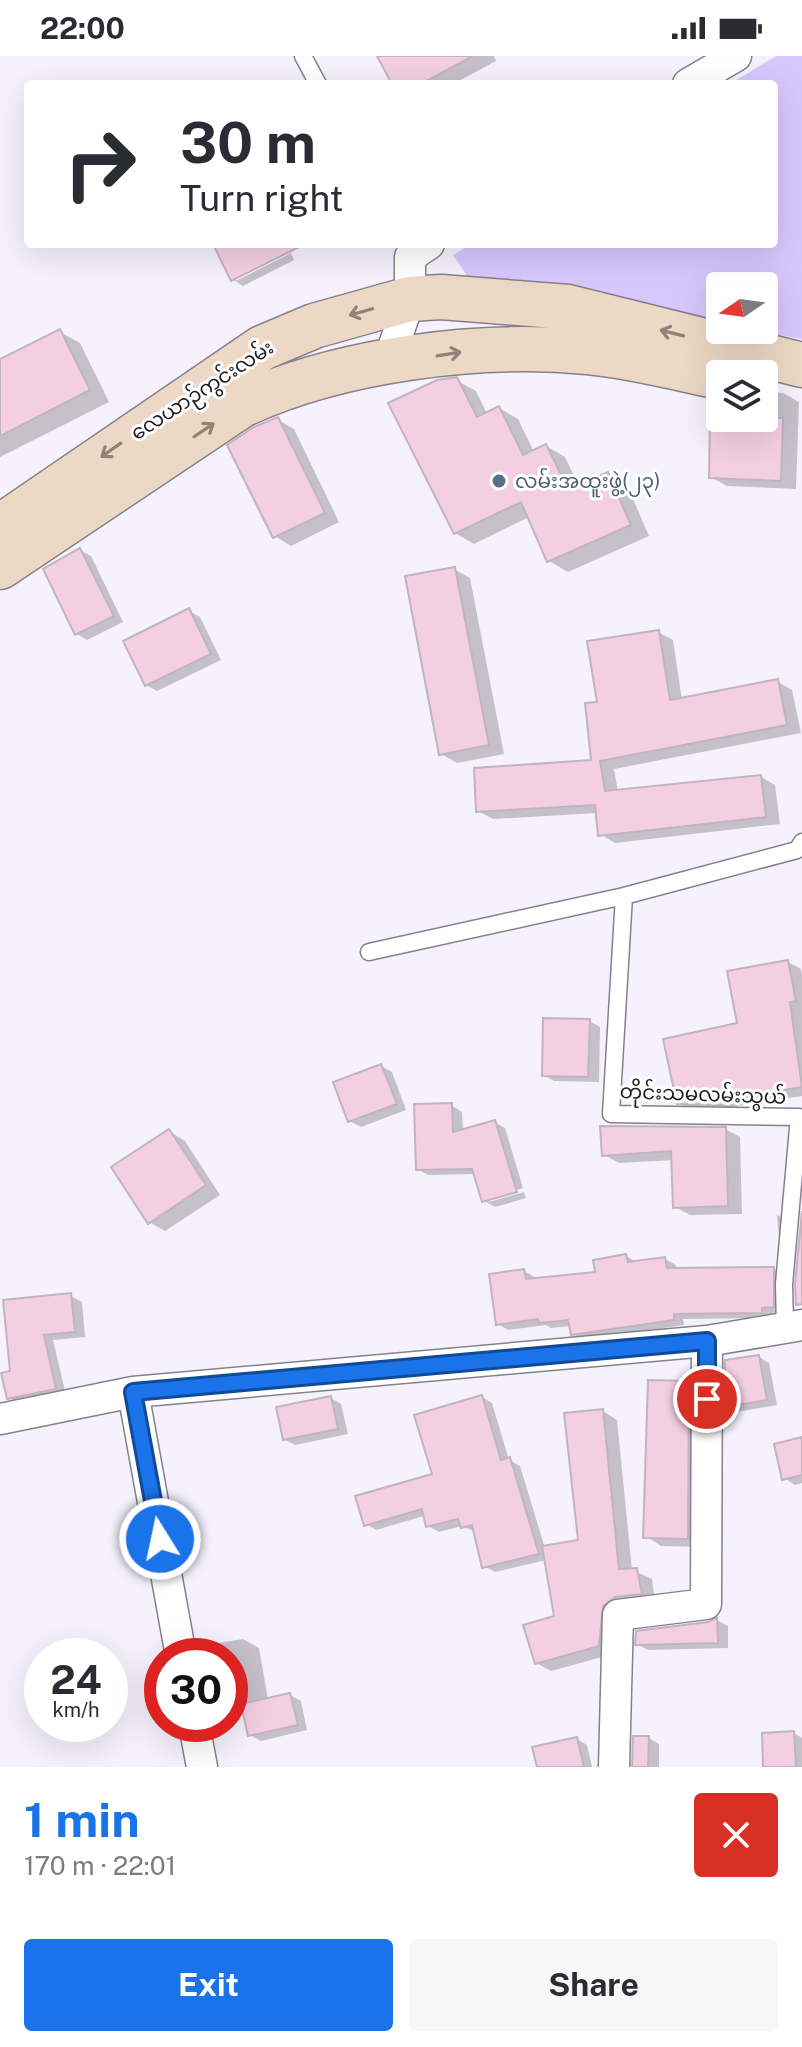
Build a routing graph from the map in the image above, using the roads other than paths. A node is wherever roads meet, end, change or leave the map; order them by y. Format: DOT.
graph roads {
  1 [pos="303,56"];
  2 [pos="736,56"];
  3 [pos="316,80"];
  4 [pos="695,80"];
  5 [pos="413,261"];
  6 [pos="388,362"];
  7 [pos="802,365"];
  8 [pos="706,374"];
  9 [pos="778,388"];
  10 [pos="802,392"];
  11 [pos="0,527"];
  12 [pos="0,567"];
  13 [pos="802,842"];
  14 [pos="624,896"];
  15 [pos="369,952"];
  16 [pos="794,1326"];
  17 [pos="707,1341"];
  18 [pos="133,1392"];
  19 [pos="0,1419"];
  20 [pos="178,1638"];
  21 [pos="197,1742"];
  22 [pos="202,1767"];
  23 [pos="614,1767"];
  1 -- 3 [label="lane"];
  2 -- 4 [label="street"];
  5 -- 6 [label="street"];
  7 -- 5 [label="street, လေယာဉ်ကွင်းလမ်း, one-way"];
  5 -- 11 [label="street, လေယာဉ်ကွင်းလမ်း, one-way"];
  6 -- 8 [label="street, လေယာဉ်ကွင်းလမ်း, one-way"];
  12 -- 6 [label="street, လေယာဉ်ကွင်းလမ်း, one-way"];
  9 -- 10 [label="street"];
  13 -- 14 [label="lane"];
  14 -- 15 [label="lane"];
  14 -- 16 [label="lane, တိုင်းသမလမ်းသွယ်"];
  16 -- 17 [label="street"];
  17 -- 18 [label="street"];
  17 -- 23 [label="street"];
  18 -- 19 [label="street"];
  18 -- 20 [label="street"];
  21 -- 22 [label="street"];
}
